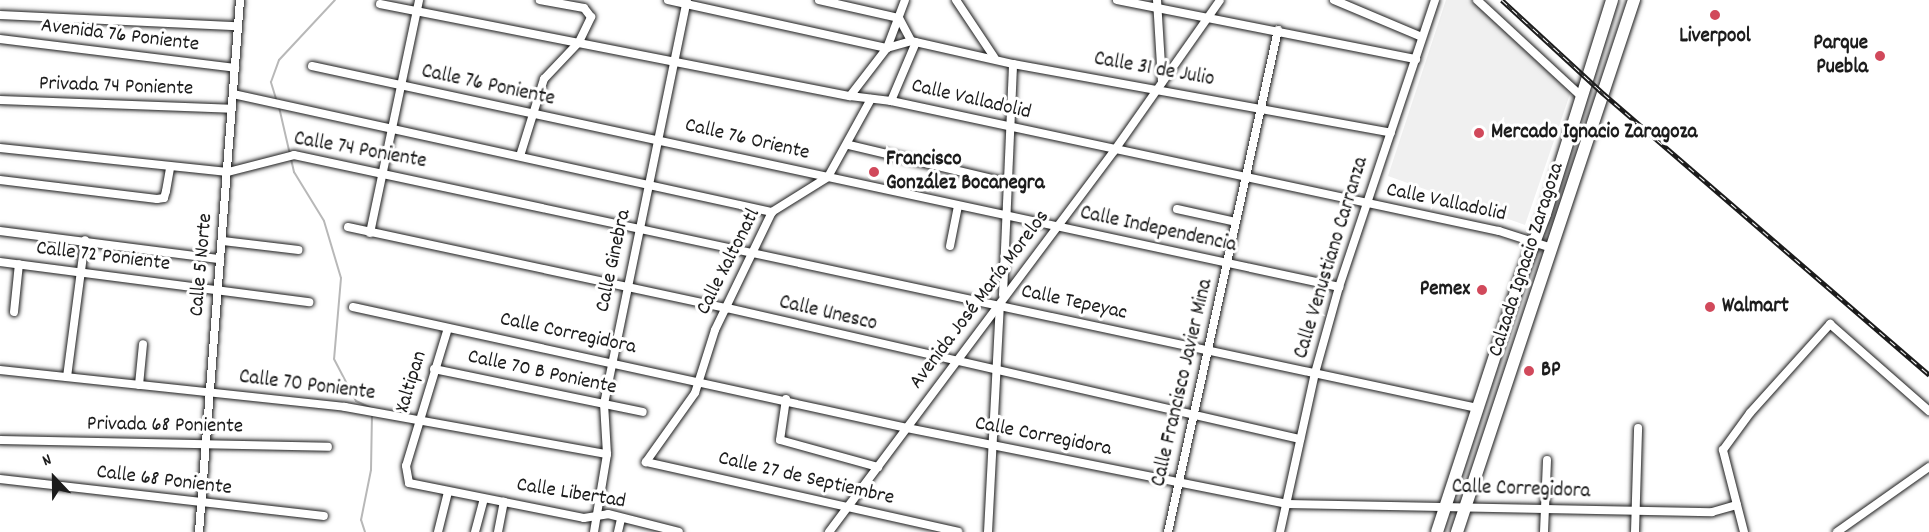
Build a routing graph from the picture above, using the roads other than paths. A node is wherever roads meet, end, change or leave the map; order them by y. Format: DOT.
graph roads {
  1 [pos="240,0"];
  2 [pos="419,0"];
  3 [pos="540,0"];
  4 [pos="668,0"];
  5 [pos="819,0"];
  6 [pos="905,0"];
  7 [pos="956,0"];
  8 [pos="1117,0"];
  9 [pos="1220,0"];
  10 [pos="1334,0"];
  11 [pos="1435,0"];
  12 [pos="1477,0"];
  13 [pos="1612,0"];
  14 [pos="1634,0"];
  15 [pos="687,2"];
  16 [pos="380,4"];
  17 [pos="1157,4"];
  18 [pos="417,12"];
  19 [pos="0,15"];
  20 [pos="899,18"];
  21 [pos="1207,18"];
  22 [pos="237,26"];
  23 [pos="1278,30"];
  24 [pos="1422,37"];
  25 [pos="0,39"];
  26 [pos="914,41"];
  27 [pos="579,42"];
  28 [pos="887,48"];
  29 [pos="994,57"];
  30 [pos="1416,59"];
  31 [pos="675,61"];
  32 [pos="1013,64"];
  33 [pos="312,66"];
  34 [pos="235,68"];
  35 [pos="401,86"];
  36 [pos="1160,86"];
  37 [pos="233,94"];
  38 [pos="850,96"];
  39 [pos="1582,97"];
  40 [pos="871,99"];
  41 [pos="0,100"];
  42 [pos="891,101"];
  43 [pos="1261,107"];
  44 [pos="231,109"];
  45 [pos="532,114"];
  46 [pos="1012,128"];
  47 [pos="392,130"];
  48 [pos="1391,133"];
  49 [pos="658,139"];
  50 [pos="849,145"];
  51 [pos="0,148"];
  52 [pos="1114,151"];
  53 [pos="520,156"];
  54 [pos="170,168"];
  55 [pos="383,171"];
  56 [pos="228,172"];
  57 [pos="828,177"];
  58 [pos="1245,178"];
  59 [pos="0,180"];
  60 [pos="1006,182"];
  61 [pos="648,183"];
  62 [pos="1365,204"];
  63 [pos="958,206"];
  64 [pos="1177,209"];
  65 [pos="772,212"];
  66 [pos="1545,214"];
  67 [pos="1005,216"];
  68 [pos="1236,222"];
  69 [pos="348,227"];
  70 [pos="640,228"];
  71 [pos="1058,228"];
  72 [pos="0,231"];
  73 [pos="370,233"];
  74 [pos="85,240"];
  75 [pos="223,241"];
  76 [pos="1535,241"];
  77 [pos="1553,244"];
  78 [pos="950,246"];
  79 [pos="298,250"];
  80 [pos="755,252"];
  81 [pos="220,260"];
  82 [pos="0,262"];
  83 [pos="19,264"];
  84 [pos="1228,264"];
  85 [pos="81,272"];
  86 [pos="1340,287"];
  87 [pos="627,288"];
  88 [pos="218,290"];
  89 [pos="1003,295"];
  90 [pos="309,302"];
  91 [pos="1000,306"];
  92 [pos="353,307"];
  93 [pos="727,308"];
  94 [pos="14,312"];
  95 [pos="448,328"];
  96 [pos="143,344"];
  97 [pos="1207,351"];
  98 [pos="611,361"];
  99 [pos="953,362"];
  100 [pos="434,369"];
  101 [pos="0,370"];
  102 [pos="999,371"];
  103 [pos="1315,373"];
  104 [pos="67,377"];
  105 [pos="700,380"];
  106 [pos="139,385"];
  107 [pos="210,392"];
  108 [pos="786,399"];
  109 [pos="604,404"];
  110 [pos="1477,408"];
  111 [pos="1929,411"];
  112 [pos="643,412"];
  113 [pos="1193,414"];
  114 [pos="420,421"];
  115 [pos="907,428"];
  116 [pos="1638,428"];
  117 [pos="1300,439"];
  118 [pos="0,440"];
  119 [pos="206,445"];
  120 [pos="994,446"];
  121 [pos="328,447"];
  122 [pos="607,454"];
  123 [pos="1547,460"];
  124 [pos="646,462"];
  125 [pos="878,466"];
  126 [pos="1929,467"];
  127 [pos="0,479"];
  128 [pos="1179,482"];
  129 [pos="422,487"];
  130 [pos="448,492"];
  131 [pos="484,499"];
  132 [pos="504,502"];
  133 [pos="201,504"];
  134 [pos="1287,504"];
  135 [pos="1737,505"];
  136 [pos="849,506"];
  137 [pos="1446,506"];
  138 [pos="1466,507"];
  139 [pos="1545,509"];
  140 [pos="1636,511"];
  141 [pos="599,515"];
  142 [pos="324,516"];
  143 [pos="621,519"];
  144 [pos="199,532"];
  145 [pos="438,532"];
  146 [pos="475,532"];
  147 [pos="498,532"];
  148 [pos="594,532"];
  149 [pos="618,532"];
  150 [pos="679,532"];
  151 [pos="829,532"];
  152 [pos="958,532"];
  153 [pos="988,532"];
  154 [pos="1168,532"];
  155 [pos="1280,532"];
  156 [pos="1437,532"];
  157 [pos="1457,532"];
  158 [pos="1544,532"];
  159 [pos="1635,532"];
  160 [pos="1744,532"];
  161 [pos="1837,532"];
  1 -- 22 [label="street, Calle 5 Norte"];
  2 -- 18 [label="street"];
  3 -- 27 [label="street"];
  4 -- 15 [label="street"];
  5 -- 20 [label="street"];
  6 -- 20 [label="street"];
  7 -- 29 [label="street"];
  8 -- 17 [label="street"];
  9 -- 21 [label="street, Avenida José María Morelos"];
  10 -- 24 [label="street"];
  11 -- 24 [label="street, Calle Venustiano Carranza"];
  12 -- 39 [label="street"];
  13 -- 39 [label="main road, Calzada Ignacio Zaragoza"];
  14 -- 77 [label="main road, Calzada Ignacio Zaragoza"];
  15 -- 28 [label="street"];
  15 -- 31 [label="street, Calle Ginebra"];
  16 -- 18 [label="street, Calle Valladolid"];
  17 -- 21 [label="street"];
  17 -- 36 [label="street"];
  18 -- 27 [label="street, Calle Valladolid"];
  18 -- 35 [label="street"];
  19 -- 22 [label="street"];
  20 -- 26 [label="street"];
  20 -- 28 [label="street"];
  21 -- 23 [label="street"];
  21 -- 36 [label="street, Avenida José María Morelos"];
  22 -- 34 [label="street, Calle 5 Norte"];
  23 -- 30 [label="street"];
  23 -- 43 [label="street, Calle Francisco Javier Mina"];
  24 -- 30 [label="street, Calle Venustiano Carranza"];
  25 -- 34 [label="street, Avenida 76 Poniente"];
  26 -- 28 [label="street, Calle 31 de Julio"];
  26 -- 29 [label="street, Calle 31 de Julio"];
  26 -- 42 [label="street"];
  27 -- 31 [label="street, Calle Valladolid"];
  27 -- 45 [label="street"];
  28 -- 38 [label="street"];
  29 -- 32 [label="street, Calle 31 de Julio"];
  30 -- 48 [label="street, Calle Venustiano Carranza"];
  31 -- 38 [label="street, Calle Valladolid"];
  31 -- 49 [label="street, Calle Ginebra"];
  32 -- 36 [label="street, Calle 31 de Julio"];
  32 -- 46 [label="street"];
  33 -- 35 [label="street, Calle 76 Poniente"];
  34 -- 37 [label="street, Calle 5 Norte"];
  35 -- 45 [label="street, Calle 76 Poniente"];
  35 -- 47 [label="street"];
  36 -- 43 [label="street, Calle 31 de Julio"];
  36 -- 52 [label="street, Avenida José María Morelos"];
  37 -- 44 [label="street, Calle 5 Norte"];
  37 -- 47 [label="street, Calle 74 Poniente"];
  38 -- 40 [label="street, Calle Valladolid"];
  39 -- 66 [label="main road, Calzada Ignacio Zaragoza"];
  40 -- 42 [label="street, Calle Valladolid"];
  40 -- 50 [label="street, Calle Xaltonatl"];
  41 -- 44 [label="street, Privada 74 Poniente"];
  42 -- 46 [label="street, Calle Valladolid"];
  43 -- 48 [label="street, Calle 31 de Julio"];
  43 -- 58 [label="street, Calle Francisco Javier Mina"];
  44 -- 56 [label="street, Calle 5 Norte"];
  45 -- 49 [label="street, Calle 76 Poniente"];
  45 -- 53 [label="street"];
  46 -- 52 [label="street, Calle Valladolid"];
  46 -- 60 [label="street"];
  47 -- 53 [label="street, Calle 74 Poniente"];
  47 -- 55 [label="street"];
  48 -- 62 [label="street, Calle Venustiano Carranza"];
  49 -- 57 [label="street, Calle 76 Oriente"];
  49 -- 61 [label="street, Calle Ginebra"];
  50 -- 57 [label="street, Calle Xaltonatl"];
  50 -- 60 [label="street"];
  51 -- 54 [label="street, Calle 74 Poniente"];
  52 -- 58 [label="street, Calle Valladolid"];
  52 -- 71 [label="street, Avenida José María Morelos"];
  53 -- 61 [label="street, Calle 74 Poniente"];
  54 -- 56 [label="street, Calle 74 Poniente"];
  54 -- 59 [label="street"];
  55 -- 56 [label="street, Calle 74 Poniente"];
  55 -- 70 [label="street, Calle 74 Poniente"];
  55 -- 73 [label="street"];
  56 -- 75 [label="street, Calle 5 Norte"];
  57 -- 63 [label="street, Calle Independencia"];
  57 -- 65 [label="street, Calle Xaltonatl"];
  58 -- 62 [label="street, Calle Valladolid"];
  58 -- 68 [label="street, Calle Francisco Javier Mina"];
  60 -- 67 [label="street"];
  61 -- 65 [label="street, Calle 74 Poniente"];
  61 -- 70 [label="street, Calle Ginebra"];
  62 -- 76 [label="street, Calle Valladolid"];
  62 -- 86 [label="street, Calle Venustiano Carranza"];
  63 -- 67 [label="street, Calle Independencia"];
  63 -- 78 [label="street"];
  64 -- 68 [label="street"];
  65 -- 80 [label="street, Calle Xaltonatl"];
  66 -- 76 [label="main road, Calzada Ignacio Zaragoza"];
  66 -- 77 [label="main road"];
  67 -- 71 [label="street, Calle Independencia"];
  67 -- 89 [label="street"];
  68 -- 84 [label="street, Calle Francisco Javier Mina"];
  69 -- 73 [label="street, Calle Unesco"];
  70 -- 80 [label="street, Calle 74 Poniente"];
  70 -- 87 [label="street, Calle Ginebra"];
  71 -- 84 [label="street, Calle Independencia"];
  71 -- 89 [label="street, Avenida José María Morelos"];
  72 -- 74 [label="street"];
  73 -- 87 [label="street, Calle Unesco"];
  74 -- 81 [label="street"];
  74 -- 85 [label="street"];
  75 -- 79 [label="street"];
  75 -- 81 [label="street, Calle 5 Norte"];
  76 -- 77 [label="street, Calle Valladolid"];
  76 -- 110 [label="main road, Calzada Ignacio Zaragoza"];
  77 -- 138 [label="main road, Calzada Ignacio Zaragoza"];
  80 -- 91 [label="street, Calle Tepeyac"];
  80 -- 93 [label="street, Calle Xaltonatl"];
  81 -- 88 [label="street, Calle 5 Norte"];
  82 -- 83 [label="street, Calle 72 Poniente"];
  83 -- 85 [label="street, Calle 72 Poniente"];
  83 -- 94 [label="street"];
  84 -- 86 [label="street, Calle Independencia"];
  84 -- 97 [label="street, Calle Francisco Javier Mina"];
  85 -- 88 [label="street, Calle 72 Poniente"];
  85 -- 104 [label="street"];
  86 -- 103 [label="street, Calle Venustiano Carranza"];
  87 -- 93 [label="street, Calle Unesco"];
  87 -- 98 [label="street, Calle Ginebra"];
  88 -- 90 [label="street, Calle 72 Poniente"];
  88 -- 107 [label="street, Calle 5 Norte"];
  89 -- 91 [label="street, Avenida José María Morelos"];
  91 -- 97 [label="street, Calle Tepeyac"];
  91 -- 99 [label="street, Avenida José María Morelos"];
  91 -- 102 [label="street"];
  92 -- 95 [label="street, Calle Corregidora"];
  93 -- 99 [label="street, Calle Unesco"];
  93 -- 105 [label="street, Calle Xaltonatl"];
  95 -- 98 [label="street, Calle Corregidora"];
  95 -- 100 [label="street, Xaltipan"];
  96 -- 106 [label="street"];
  97 -- 103 [label="street, Calle Tepeyac"];
  97 -- 113 [label="street, Calle Francisco Javier Mina"];
  98 -- 105 [label="street, Calle Corregidora"];
  98 -- 109 [label="street, Calle Ginebra"];
  99 -- 102 [label="street, Calle Unesco"];
  99 -- 115 [label="street, Avenida José María Morelos"];
  100 -- 109 [label="street, Calle 70 B Poniente"];
  100 -- 114 [label="street, Xaltipan"];
  101 -- 104 [label="street, Calle 70 Poniente"];
  102 -- 113 [label="street, Calle Unesco"];
  102 -- 120 [label="street"];
  103 -- 110 [label="street, Calle Tepeyac"];
  103 -- 117 [label="street, Calle Venustiano Carranza"];
  104 -- 106 [label="street, Calle 70 Poniente"];
  105 -- 108 [label="street, Calle Corregidora"];
  105 -- 124 [label="street, Calle Xaltonatl"];
  106 -- 107 [label="street, Calle 70 Poniente"];
  107 -- 114 [label="street, Calle 70 Poniente"];
  107 -- 119 [label="street, Calle 5 Norte"];
  108 -- 115 [label="street, Calle Corregidora"];
  108 -- 125 [label="street"];
  109 -- 112 [label="street, Calle 70 B Poniente"];
  109 -- 122 [label="street, Calle Ginebra"];
  110 -- 137 [label="main road, Calzada Ignacio Zaragoza"];
  111 -- 135 [label="street"];
  113 -- 117 [label="street, Calle Unesco"];
  113 -- 128 [label="street, Calle Francisco Javier Mina"];
  114 -- 122 [label="street, Calle 70 Poniente"];
  114 -- 129 [label="street, Xaltipan"];
  115 -- 120 [label="street, Calle Corregidora"];
  115 -- 125 [label="street, Avenida José María Morelos"];
  116 -- 140 [label="street"];
  117 -- 134 [label="street, Calle Venustiano Carranza"];
  118 -- 119 [label="street, Privada 68 Poniente"];
  119 -- 121 [label="street, Privada 68 Poniente"];
  119 -- 133 [label="street, Calle 5 Norte"];
  120 -- 128 [label="street, Calle Corregidora"];
  120 -- 153 [label="street"];
  122 -- 141 [label="street, Calle Ginebra"];
  123 -- 139 [label="street"];
  124 -- 136 [label="street, Calle 27 de Septiembre"];
  125 -- 136 [label="street, Avenida José María Morelos"];
  126 -- 161 [label="street"];
  127 -- 133 [label="street, Calle 68 Poniente"];
  128 -- 134 [label="street, Calle Corregidora"];
  128 -- 154 [label="street, Calle Francisco Javier Mina"];
  129 -- 130 [label="street, Calle Libertad"];
  130 -- 131 [label="street, Calle Libertad"];
  130 -- 145 [label="street"];
  131 -- 132 [label="street, Calle Libertad"];
  131 -- 146 [label="street"];
  132 -- 141 [label="street, Calle Libertad"];
  132 -- 147 [label="street"];
  133 -- 142 [label="street, Calle 68 Poniente"];
  133 -- 144 [label="street, Calle 5 Norte"];
  134 -- 137 [label="street, Calle Corregidora"];
  134 -- 155 [label="street, Calle Venustiano Carranza"];
  135 -- 140 [label="street, Calle Corregidora"];
  135 -- 160 [label="street"];
  136 -- 151 [label="street, Avenida José María Morelos"];
  136 -- 152 [label="street, Calle 27 de Septiembre"];
  137 -- 138 [label="street, Calle Corregidora"];
  137 -- 156 [label="main road, Calzada Ignacio Zaragoza"];
  138 -- 139 [label="street, Calle Corregidora"];
  138 -- 157 [label="main road, Calzada Ignacio Zaragoza"];
  139 -- 140 [label="street, Calle Corregidora"];
  139 -- 158 [label="street"];
  140 -- 159 [label="street"];
  141 -- 143 [label="street, Calle Libertad"];
  141 -- 148 [label="street, Calle Ginebra"];
  143 -- 149 [label="street"];
  143 -- 150 [label="street, Calle Libertad"];
}
